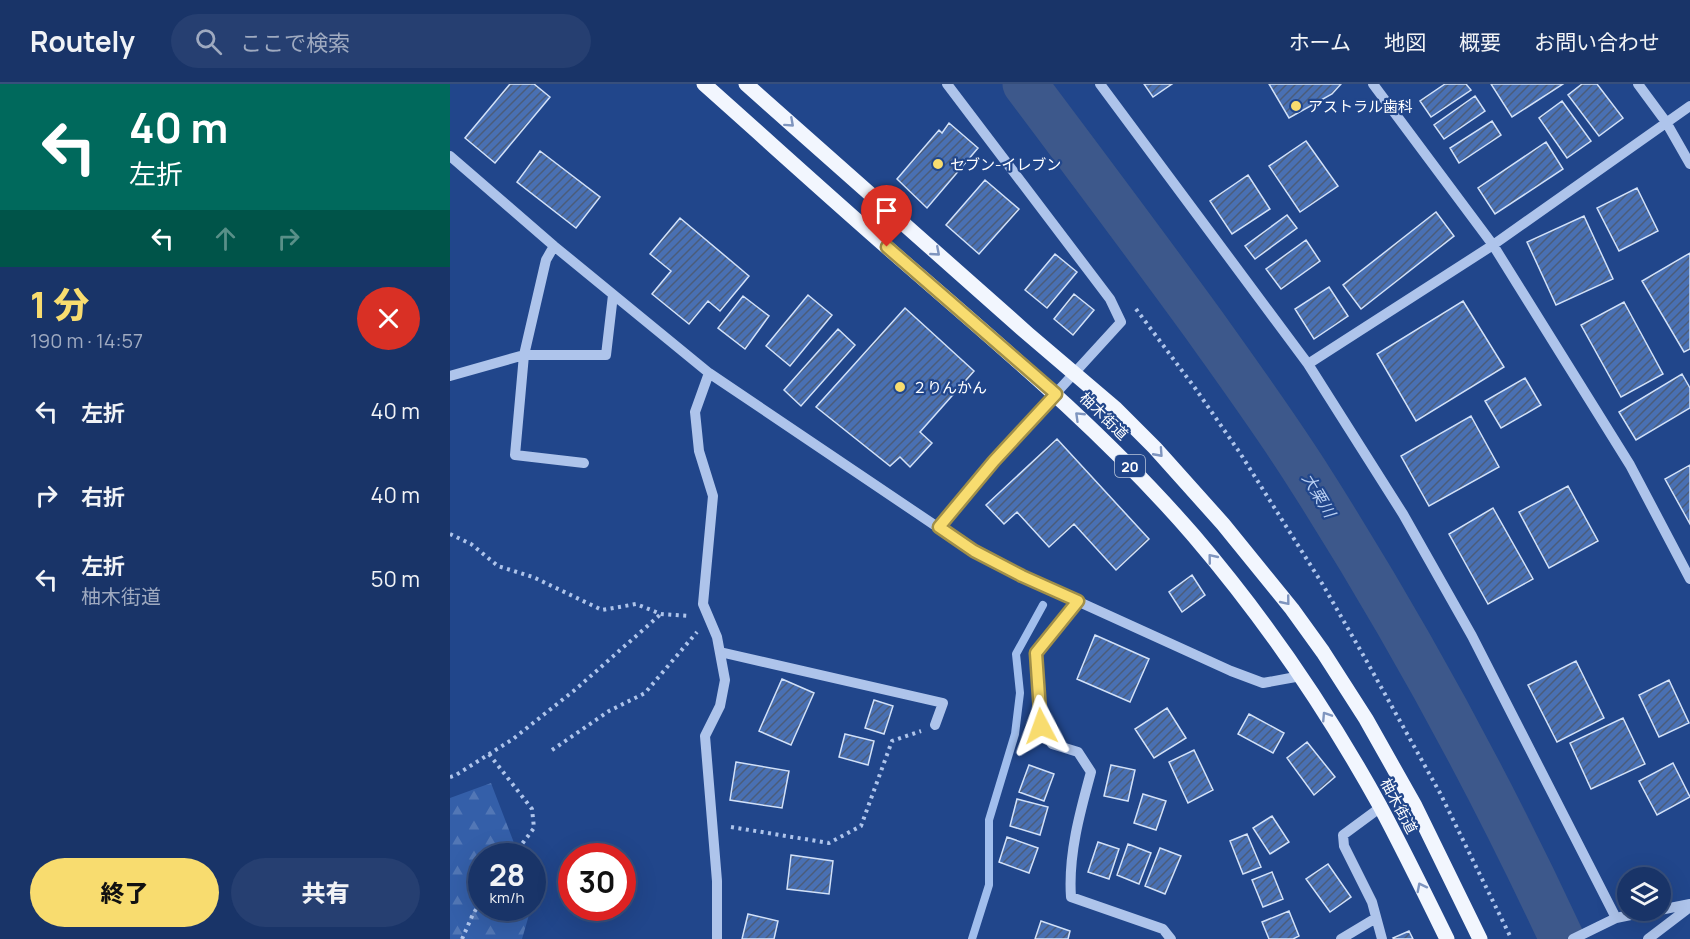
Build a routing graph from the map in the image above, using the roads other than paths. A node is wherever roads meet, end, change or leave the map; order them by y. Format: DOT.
graph roads {
  1 [pos="705,84"];
  2 [pos="746,84"];
  3 [pos="947,84"];
  4 [pos="1100,84"];
  5 [pos="1372,84"];
  6 [pos="1638,84"];
  7 [pos="1690,106"];
  8 [pos="1666,122"];
  9 [pos="450,156"];
  10 [pos="1690,164"];
  11 [pos="1493,245"];
  12 [pos="554,246"];
  13 [pos="613,295"];
  14 [pos="524,355"];
  15 [pos="1308,364"];
  16 [pos="709,373"];
  17 [pos="1075,373"];
  18 [pos="450,376"];
  19 [pos="1056,394"];
  20 [pos="584,463"];
  21 [pos="939,527"];
  22 [pos="1690,579"];
  23 [pos="1078,601"];
  24 [pos="720,652"];
  25 [pos="1301,676"];
  26 [pos="935,725"];
  27 [pos="1381,807"];
  28 [pos="1690,906"];
  29 [pos="1671,909"];
  30 [pos="1376,918"];
  31 [pos="1616,918"];
  32 [pos="717,939"];
  33 [pos="1171,939"];
  34 [pos="1341,939"];
  35 [pos="1382,939"];
  36 [pos="1447,939"];
  37 [pos="1480,939"];
  38 [pos="1573,939"];
  39 [pos="1648,939"];
  1 -- 19 [label="main road, 柚木街道 / 20"];
  2 -- 17 [label="main road, 柚木街道 / 20, one-way"];
  3 -- 17 [label="street"];
  4 -- 15 [label="street"];
  5 -- 11 [label="street"];
  6 -- 8 [label="street"];
  7 -- 8 [label="street"];
  8 -- 10 [label="street"];
  8 -- 11 [label="street"];
  9 -- 12 [label="street"];
  11 -- 15 [label="street"];
  11 -- 22 [label="street"];
  12 -- 13 [label="street"];
  12 -- 14 [label="street"];
  13 -- 14 [label="street"];
  13 -- 16 [label="street"];
  14 -- 18 [label="street"];
  14 -- 20 [label="street"];
  15 -- 31 [label="street"];
  16 -- 21 [label="street"];
  16 -- 24 [label="street"];
  17 -- 19 [label="street"];
  17 -- 37 [label="main road, 柚木街道 / 20, one-way"];
  19 -- 21 [label="street"];
  25 -- 19 [label="main road, 柚木街道 / 20, one-way"];
  21 -- 23 [label="street"];
  23 -- 25 [label="street"];
  23 -- 33 [label="street"];
  24 -- 26 [label="street"];
  24 -- 32 [label="street"];
  27 -- 25 [label="main road, 柚木街道 / 20, one-way"];
  27 -- 30 [label="street"];
  36 -- 27 [label="main road, 柚木街道 / 20, one-way"];
  28 -- 29 [label="street"];
  28 -- 39 [label="street"];
  30 -- 34 [label="street"];
  30 -- 35 [label="street"];
  31 -- 38 [label="street"];
}
